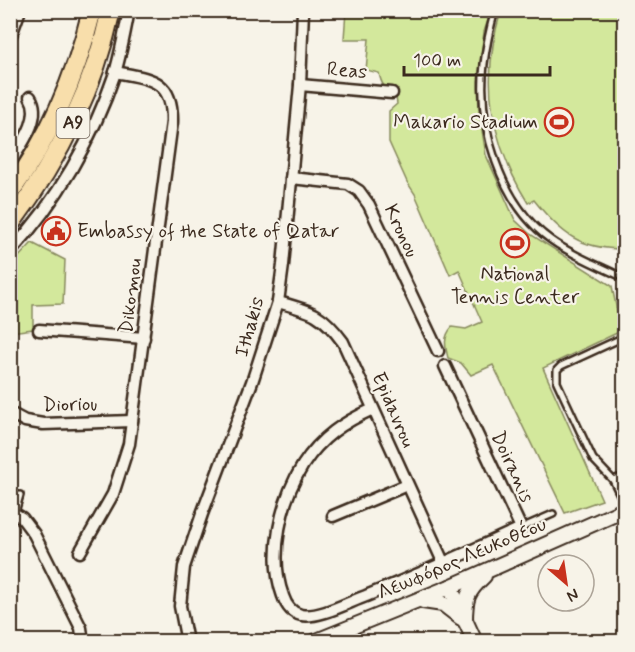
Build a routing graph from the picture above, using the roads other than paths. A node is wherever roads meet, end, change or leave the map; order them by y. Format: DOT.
graph roads {
  1 [pos="20,10"];
  2 [pos="92,10"];
  3 [pos="111,10"];
  4 [pos="129,10"];
  5 [pos="303,10"];
  6 [pos="495,10"];
  7 [pos="11,35"];
  8 [pos="115,72"];
  9 [pos="300,85"];
  10 [pos="392,93"];
  11 [pos="30,97"];
  12 [pos="10,163"];
  13 [pos="291,178"];
  14 [pos="10,192"];
  15 [pos="10,224"];
  16 [pos="10,252"];
  17 [pos="624,278"];
  18 [pos="278,302"];
  19 [pos="39,330"];
  20 [pos="624,337"];
  21 [pos="144,338"];
  22 [pos="438,351"];
  23 [pos="445,366"];
  24 [pos="373,409"];
  25 [pos="11,415"];
  26 [pos="132,421"];
  27 [pos="624,476"];
  28 [pos="614,480"];
  29 [pos="407,485"];
  30 [pos="10,493"];
  31 [pos="624,503"];
  32 [pos="624,510"];
  33 [pos="13,512"];
  34 [pos="553,514"];
  35 [pos="333,516"];
  36 [pos="521,528"];
  37 [pos="80,552"];
  38 [pos="444,564"];
  39 [pos="492,569"];
  40 [pos="450,587"];
  41 [pos="418,601"];
  42 [pos="465,621"];
  43 [pos="83,642"];
  44 [pos="187,642"];
  45 [pos="314,642"];
  46 [pos="475,642"];
  1 -- 7 [label="street"];
  2 -- 14 [label="highway, A9"];
  3 -- 15 [label="highway, A9"];
  4 -- 8 [label="street"];
  5 -- 9 [label="street, Ithakis"];
  6 -- 17 [label="lane"];
  8 -- 16 [label="street"];
  8 -- 21 [label="street, Dikomou"];
  9 -- 10 [label="street, Reas"];
  9 -- 13 [label="street, Ithakis"];
  11 -- 12 [label="street"];
  13 -- 18 [label="street, Ithakis"];
  13 -- 22 [label="street, Kronou"];
  18 -- 24 [label="street, Epidavrou"];
  18 -- 44 [label="street, Ithakis"];
  19 -- 21 [label="street"];
  20 -- 28 [label="lane"];
  21 -- 26 [label="street, Dikomou"];
  23 -- 36 [label="street, Doiranis"];
  24 -- 29 [label="street, Epidavrou"];
  24 -- 38 [label="street, Doiranis"];
  25 -- 26 [label="street, Dioriou"];
  26 -- 37 [label="street, Dikomou"];
  27 -- 28 [label="lane"];
  28 -- 31 [label="lane"];
  29 -- 35 [label="street"];
  29 -- 38 [label="street, Epidavrou"];
  30 -- 33 [label="lane"];
  32 -- 39 [label="main road, Λεωφόρος Λευκοθέου"];
  33 -- 43 [label="street"];
  34 -- 36 [label="lane"];
  36 -- 38 [label="street, Doiranis"];
  39 -- 40 [label="main road, Λεωφόρος Λευκοθέου"];
  39 -- 42 [label="main road"];
  40 -- 41 [label="main road, Λεωφόρος Λευκοθέου"];
  40 -- 42 [label="main road"];
  41 -- 42 [label="main road"];
  41 -- 45 [label="main road, Λεωφόρος Λευκοθέου"];
  42 -- 46 [label="main road"];
}
